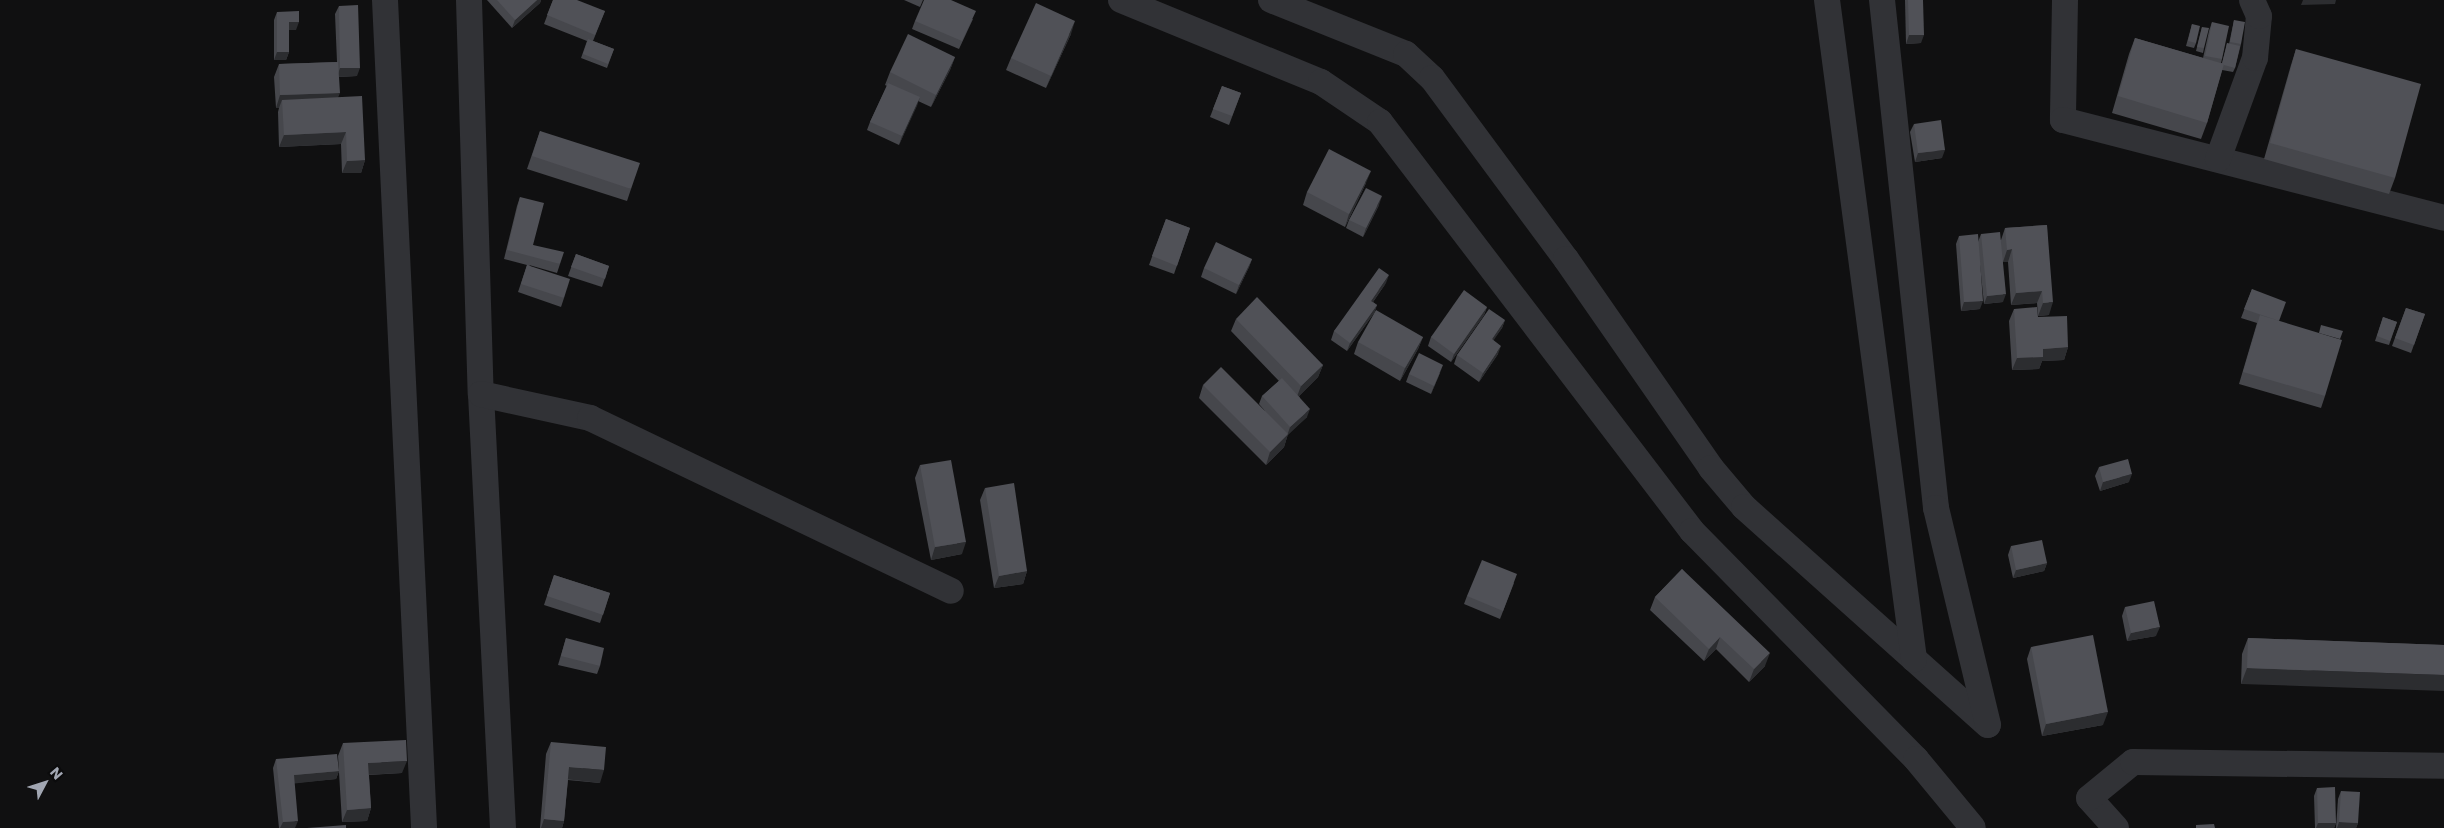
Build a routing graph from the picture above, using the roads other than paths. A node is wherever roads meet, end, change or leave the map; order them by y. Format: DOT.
graph roads {
  1 [pos="385,0"];
  2 [pos="469,0"];
  3 [pos="1121,0"];
  4 [pos="1271,0"];
  5 [pos="1827,0"];
  6 [pos="1882,0"];
  7 [pos="2065,0"];
  8 [pos="2252,0"];
  9 [pos="2218,159"];
  10 [pos="2444,218"];
  11 [pos="482,394"];
  12 [pos="951,591"];
  13 [pos="1914,659"];
  14 [pos="2444,766"];
  15 [pos="424,828"];
  16 [pos="503,828"];
  17 [pos="1973,828"];
  18 [pos="2116,828"];
  1 -- 15 [label="street"];
  2 -- 11 [label="street"];
  3 -- 17 [label="street"];
  4 -- 13 [label="street"];
  5 -- 13 [label="street"];
  6 -- 13 [label="street"];
  7 -- 9 [label="street"];
  8 -- 9 [label="street"];
  9 -- 10 [label="street"];
  11 -- 12 [label="street"];
  11 -- 16 [label="street"];
  14 -- 18 [label="street"];
}
